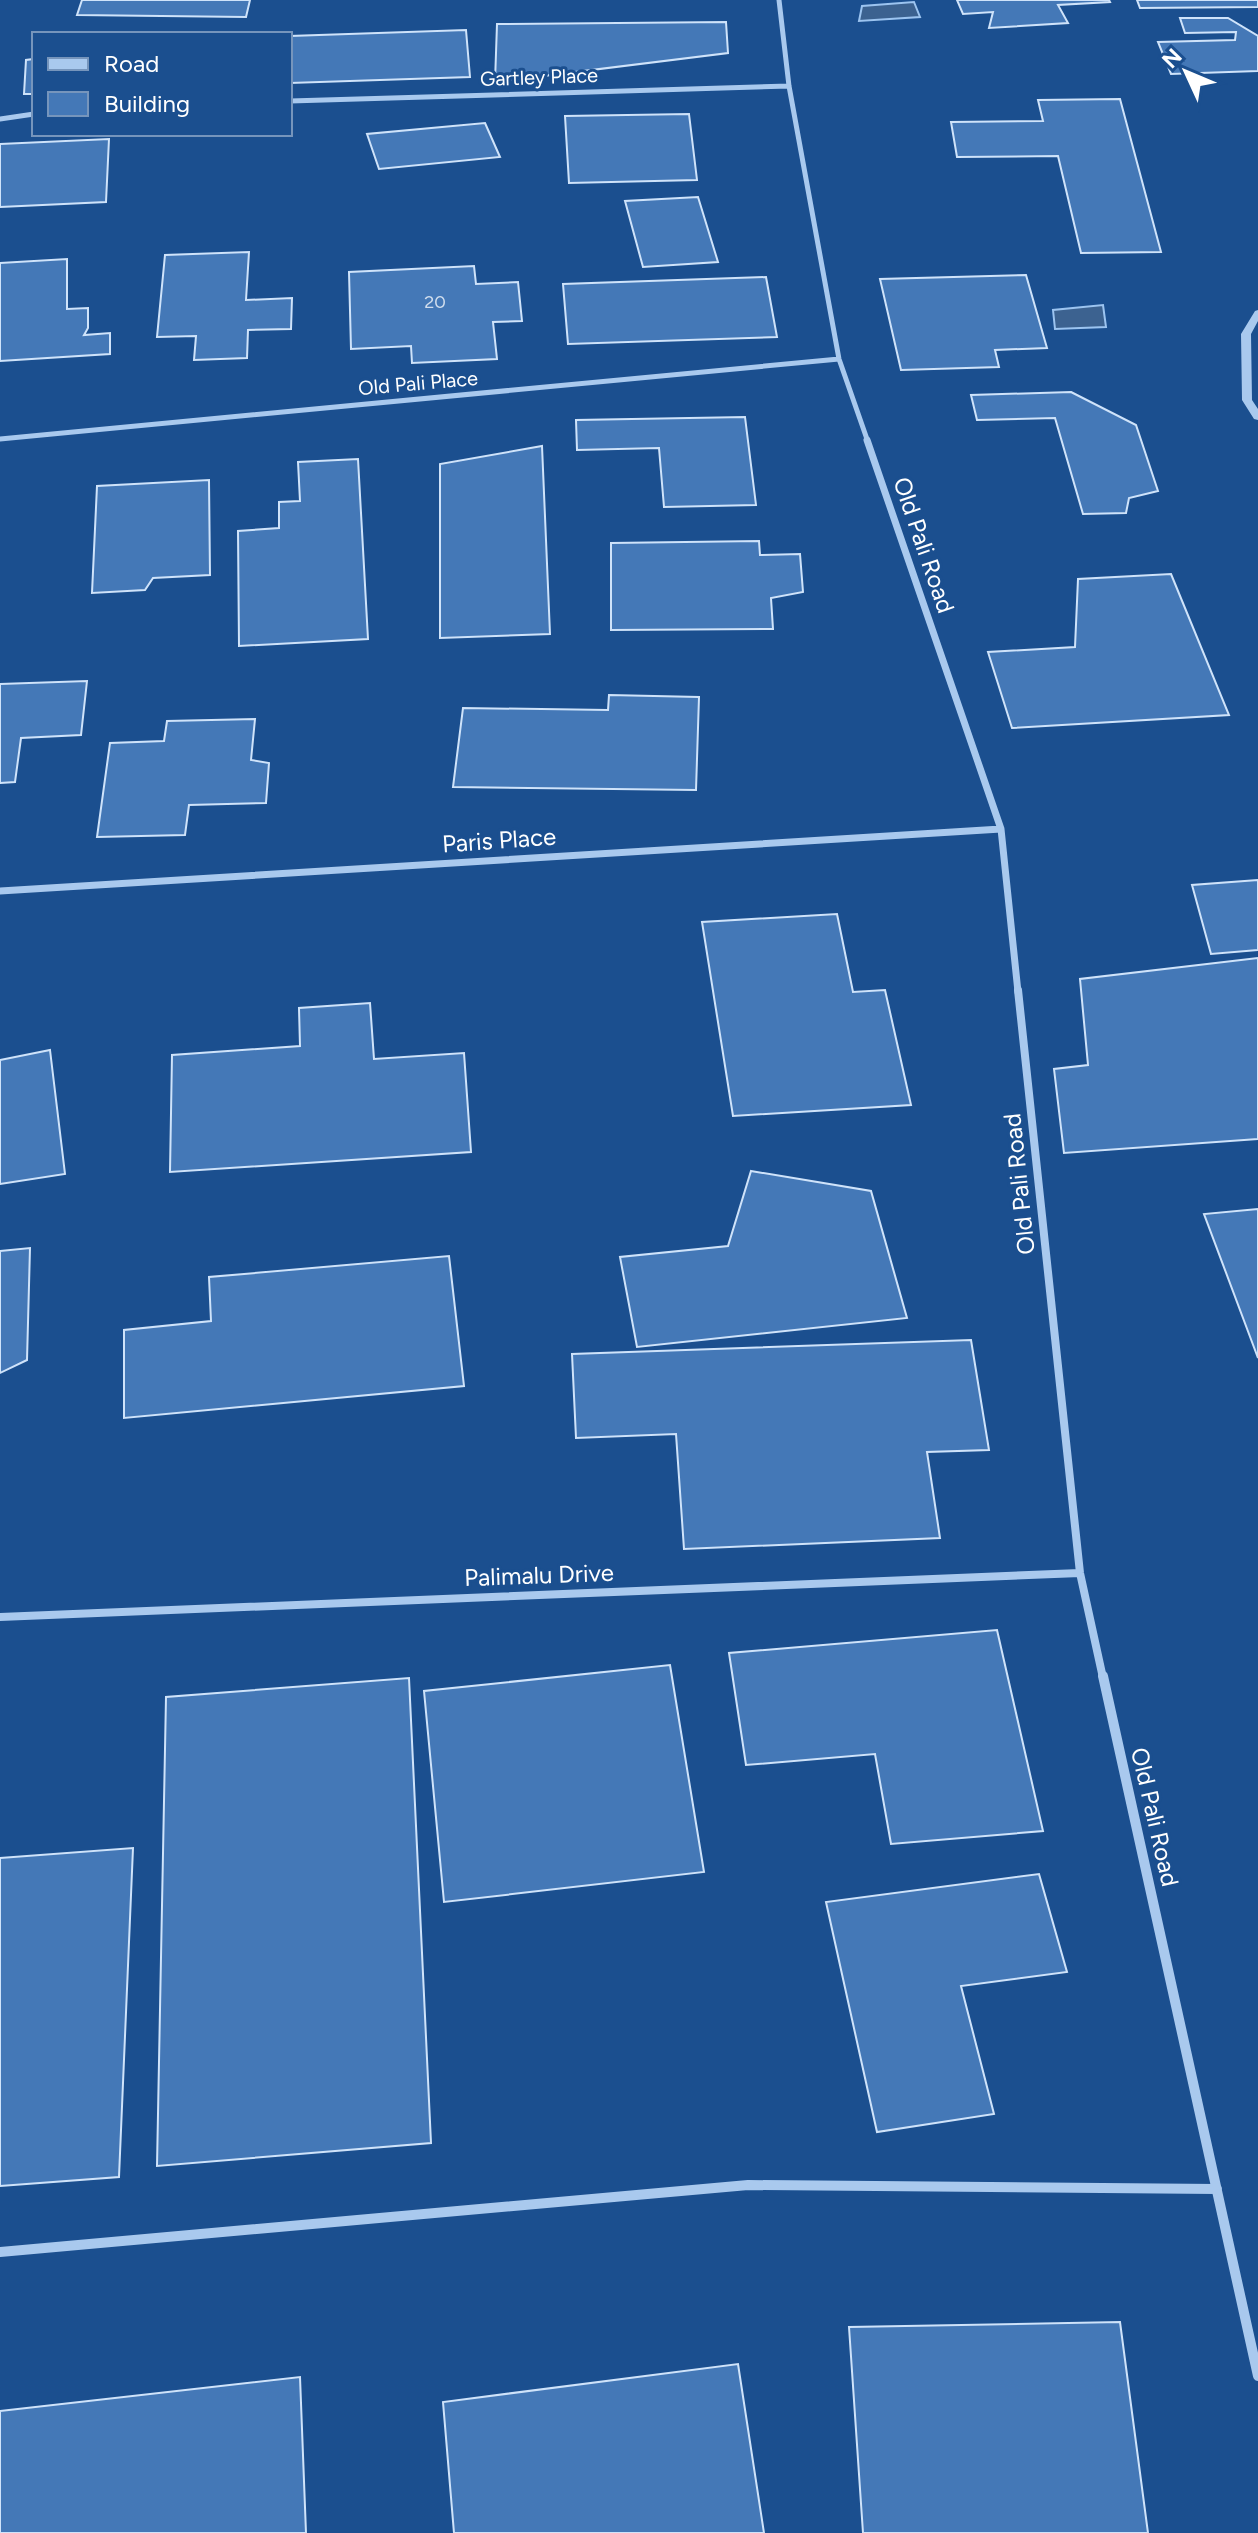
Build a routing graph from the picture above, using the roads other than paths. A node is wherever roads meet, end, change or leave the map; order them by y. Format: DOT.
graph roads {
  1 [pos="779,0"];
  2 [pos="789,86"];
  3 [pos="292,101"];
  4 [pos="32,114"];
  5 [pos="0,119"];
  6 [pos="1258,313"];
  7 [pos="839,359"];
  8 [pos="1258,417"];
  9 [pos="0,439"];
  10 [pos="1001,829"];
  11 [pos="0,891"];
  12 [pos="1080,1573"];
  13 [pos="0,1617"];
  14 [pos="1217,2189"];
  15 [pos="0,2252"];
  16 [pos="1258,2376"];
  1 -- 2 [label="street, Old Pali Road"];
  2 -- 3 [label="street, Gartley Place"];
  2 -- 7 [label="street, Old Pali Road"];
  4 -- 5 [label="street"];
  6 -- 8 [label="street"];
  7 -- 9 [label="street, Old Pali Place"];
  7 -- 10 [label="street, Old Pali Road"];
  10 -- 11 [label="street, Paris Place"];
  10 -- 12 [label="street, Old Pali Road"];
  12 -- 13 [label="street, Palimalu Drive"];
  12 -- 14 [label="street, Old Pali Road"];
  14 -- 15 [label="street"];
  14 -- 16 [label="street, Old Pali Road"];
}
